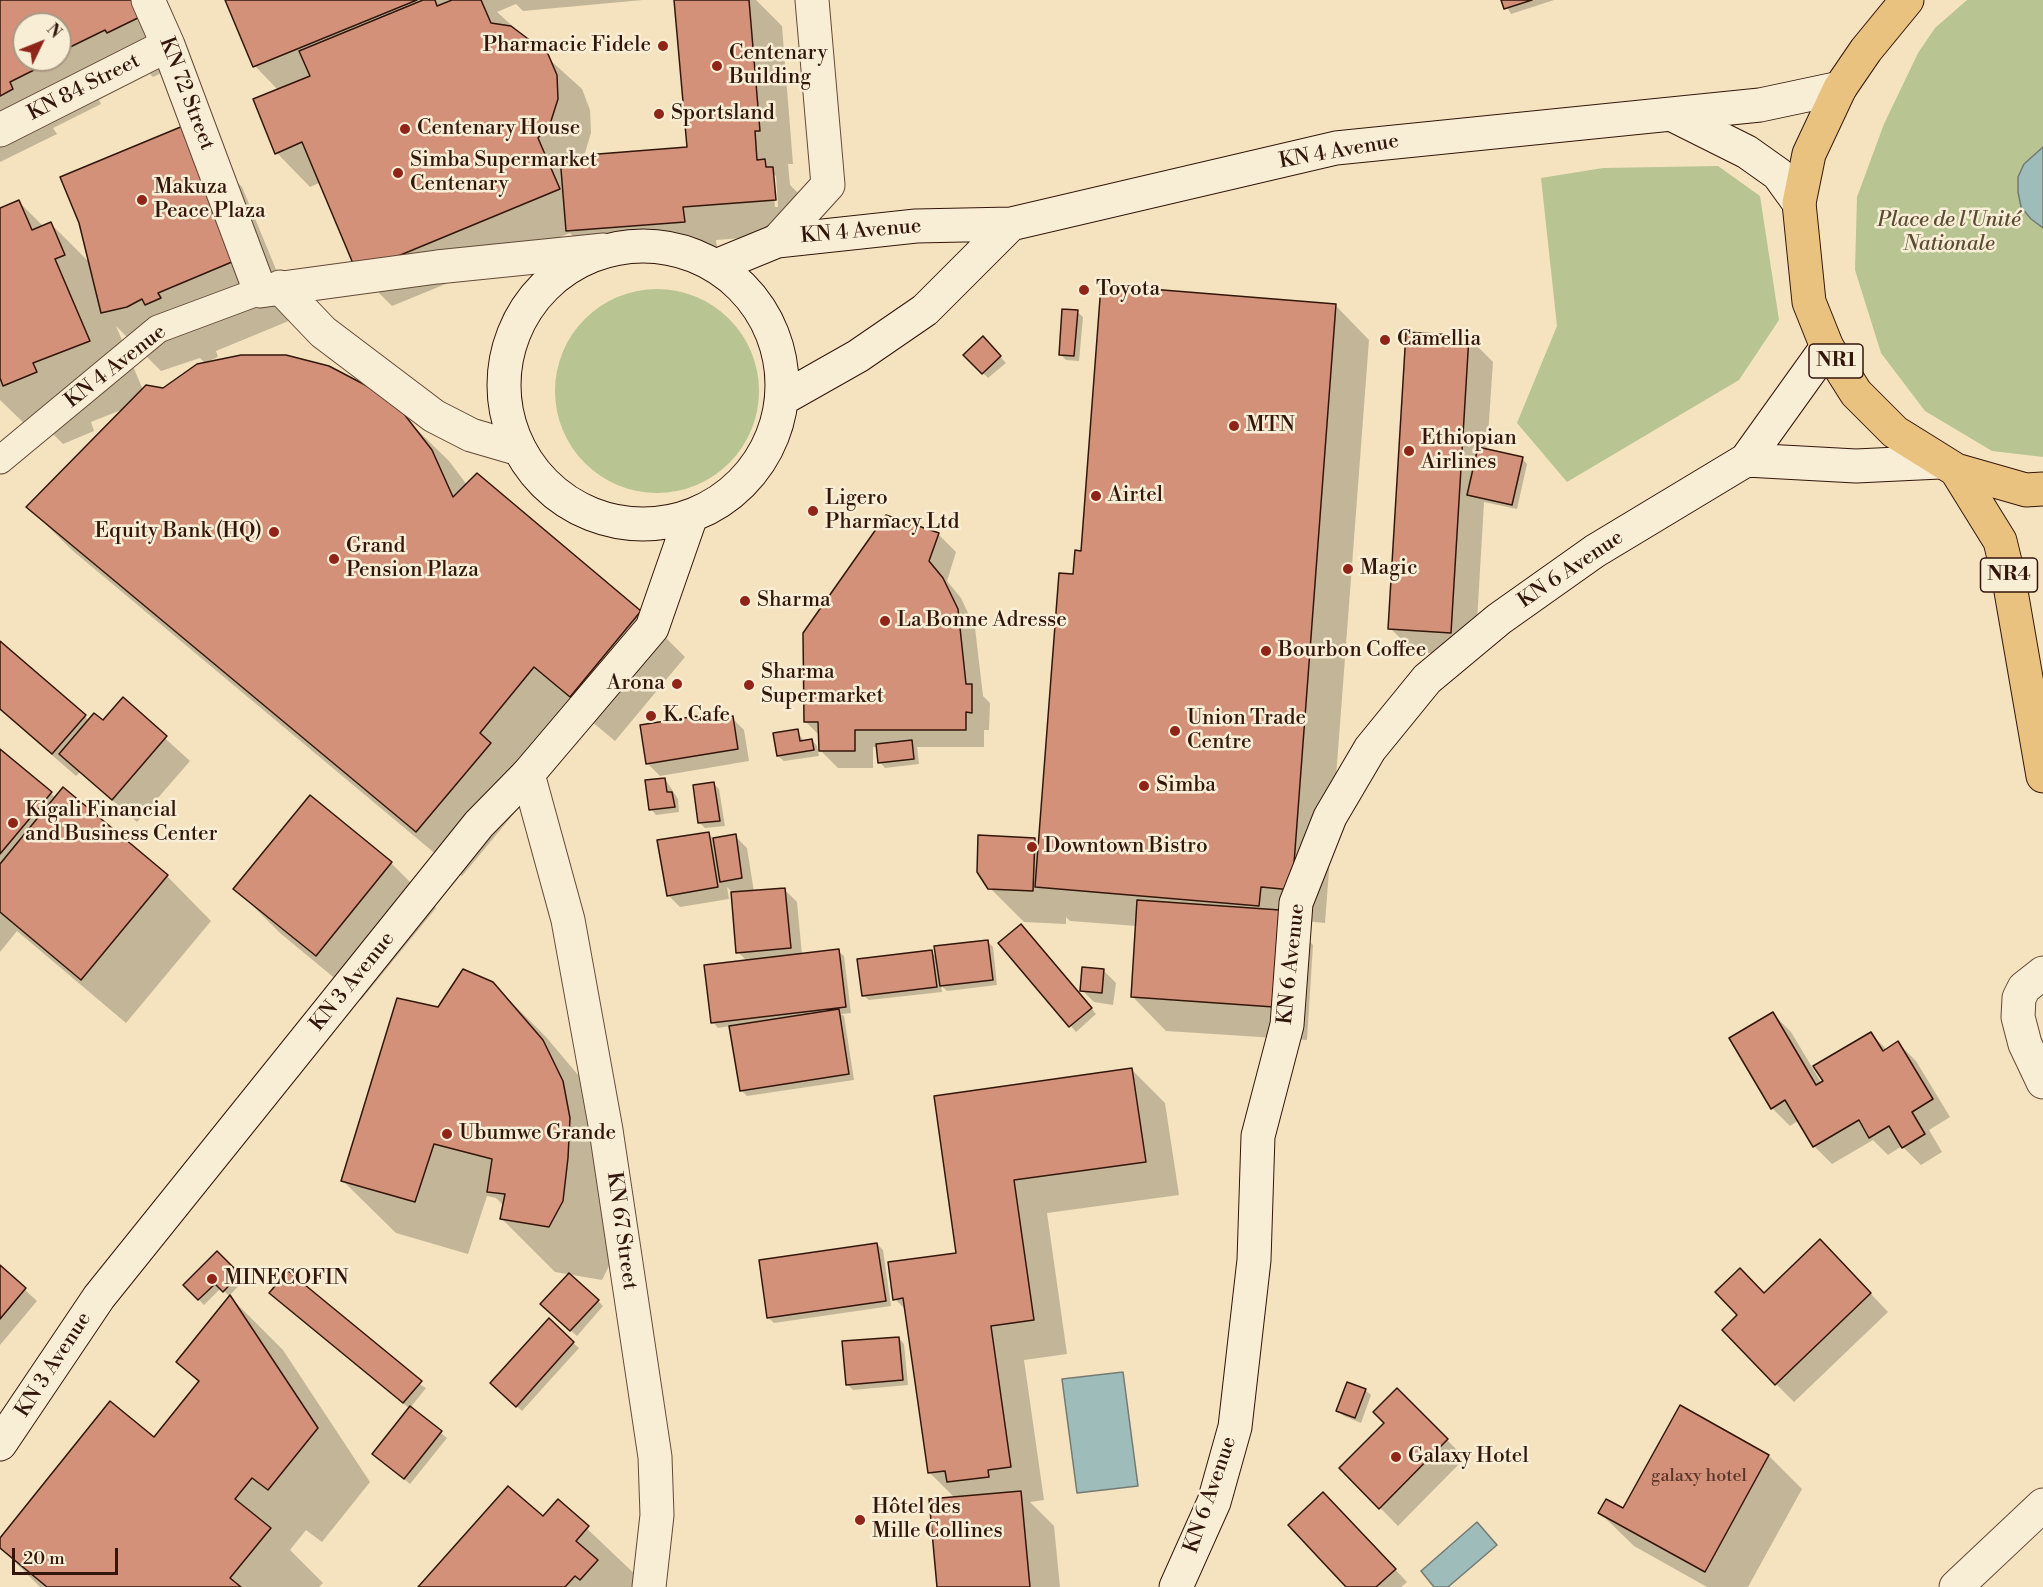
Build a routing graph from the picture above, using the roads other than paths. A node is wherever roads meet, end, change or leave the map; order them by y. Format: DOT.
graph roads {
  1 [pos="148,0"];
  2 [pos="812,0"];
  3 [pos="1907,0"];
  4 [pos="168,45"];
  5 [pos="1840,88"];
  6 [pos="1673,114"];
  7 [pos="0,130"];
  8 [pos="1799,203"];
  9 [pos="1011,224"];
  10 [pos="777,241"];
  11 [pos="604,250"];
  12 [pos="716,266"];
  13 [pos="270,289"];
  14 [pos="1827,347"];
  15 [pos="782,399"];
  16 [pos="519,449"];
  17 [pos="0,460"];
  18 [pos="1746,460"];
  19 [pos="1948,466"];
  20 [pos="2043,489"];
  21 [pos="691,516"];
  22 [pos="528,774"];
  23 [pos="2043,776"];
  24 [pos="2043,973"];
  25 [pos="2043,1082"];
  26 [pos="0,1444"];
  27 [pos="2043,1505"];
  28 [pos="649,1587"];
  29 [pos="1176,1587"];
  30 [pos="1956,1587"];
  1 -- 4 [label="main road, KN 72 Street"];
  2 -- 10 [label="main road"];
  3 -- 5 [label="highway, NR1"];
  4 -- 7 [label="main road, KN 84 Street"];
  4 -- 13 [label="main road, KN 72 Street"];
  5 -- 6 [label="main road, KN 4 Avenue"];
  5 -- 8 [label="highway, NR1"];
  6 -- 8 [label="main road"];
  6 -- 9 [label="main road, KN 4 Avenue"];
  8 -- 14 [label="highway, NR1"];
  9 -- 10 [label="main road, KN 4 Avenue"];
  9 -- 15 [label="main road"];
  10 -- 12 [label="main road, KN 4 Avenue"];
  11 -- 12 [label="main road, KN 4 Avenue"];
  11 -- 13 [label="main road, KN 4 Avenue"];
  11 -- 16 [label="main road, KN 4 Avenue"];
  12 -- 15 [label="main road, KN 4 Avenue"];
  13 -- 16 [label="main road"];
  13 -- 17 [label="street, KN 4 Avenue"];
  14 -- 18 [label="main road, KN 6 Avenue"];
  14 -- 19 [label="highway, NR1"];
  15 -- 21 [label="main road, KN 4 Avenue"];
  16 -- 21 [label="main road, KN 4 Avenue"];
  18 -- 19 [label="main road"];
  18 -- 29 [label="main road, KN 6 Avenue"];
  19 -- 20 [label="highway, NR1"];
  19 -- 23 [label="highway, NR4"];
  21 -- 22 [label="main road, KN 3 Avenue"];
  22 -- 26 [label="main road, KN 3 Avenue"];
  22 -- 28 [label="main road, KN 67 Street"];
  24 -- 25 [label="main road"];
  27 -- 30 [label="main road"];
}
